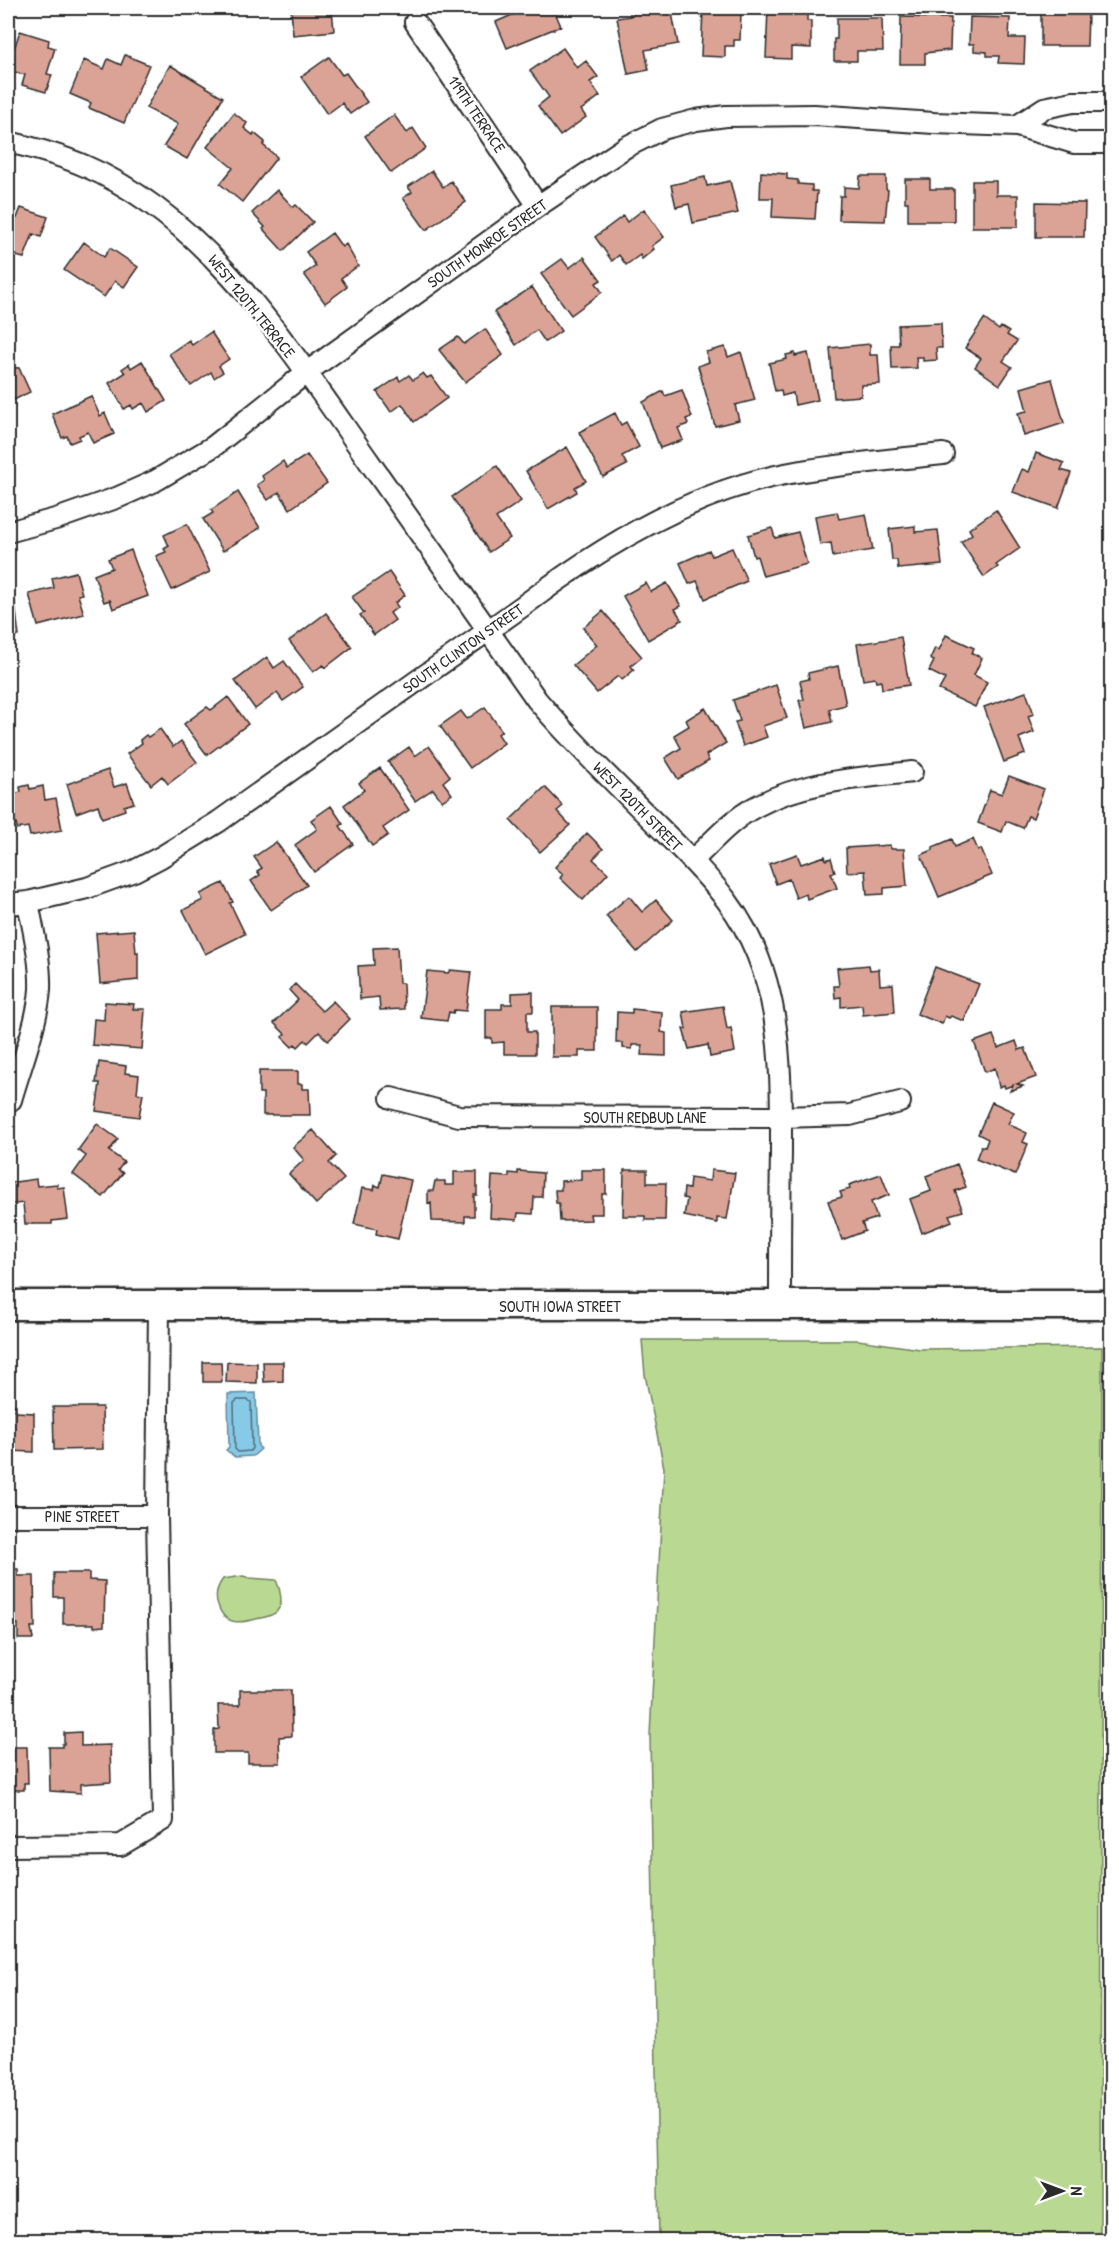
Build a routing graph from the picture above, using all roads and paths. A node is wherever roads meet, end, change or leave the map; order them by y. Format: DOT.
graph roads {
  1 [pos="415,22"];
  2 [pos="1112,102"];
  3 [pos="1017,126"];
  4 [pos="8,142"];
  5 [pos="1112,143"];
  6 [pos="538,206"];
  7 [pos="307,372"];
  8 [pos="943,454"];
  9 [pos="8,532"];
  10 [pos="488,631"];
  11 [pos="912,772"];
  12 [pos="692,861"];
  13 [pos="28,902"];
  14 [pos="8,904"];
  15 [pos="391,1098"];
  16 [pos="11,1100"];
  17 [pos="900,1102"];
  18 [pos="781,1118"];
  19 [pos="8,1305"];
  20 [pos="159,1305"];
  21 [pos="1112,1305"];
  22 [pos="780,1307"];
  23 [pos="8,1516"];
  24 [pos="157,1516"];
  25 [pos="8,1846"];
  1 -- 6 [label="street, 119TH TERRACE"];
  2 -- 3 [label="street"];
  3 -- 5 [label="street, SOUTH MONROE STREET"];
  3 -- 6 [label="street, SOUTH MONROE STREET"];
  4 -- 7 [label="street, WEST 120TH TERRACE"];
  6 -- 7 [label="street, SOUTH MONROE STREET"];
  7 -- 9 [label="street, SOUTH MONROE STREET"];
  7 -- 10 [label="street, WEST 120TH STREET"];
  8 -- 10 [label="street, SOUTH CLINTON STREET"];
  10 -- 12 [label="street, WEST 120TH STREET"];
  10 -- 13 [label="street, SOUTH CLINTON STREET"];
  11 -- 12 [label="street"];
  12 -- 18 [label="street, WEST 120TH STREET"];
  13 -- 14 [label="street, SOUTH CLINTON STREET"];
  13 -- 16 [label="street"];
  15 -- 18 [label="street, SOUTH REDBUD LANE"];
  17 -- 18 [label="street, SOUTH REDBUD LANE"];
  18 -- 22 [label="street, WEST 120TH STREET"];
  19 -- 20 [label="street, SOUTH IOWA STREET"];
  20 -- 22 [label="street, SOUTH IOWA STREET"];
  20 -- 24 [label="street"];
  21 -- 22 [label="street, SOUTH IOWA STREET"];
  23 -- 24 [label="street, PINE STREET"];
  24 -- 25 [label="street"];
}
